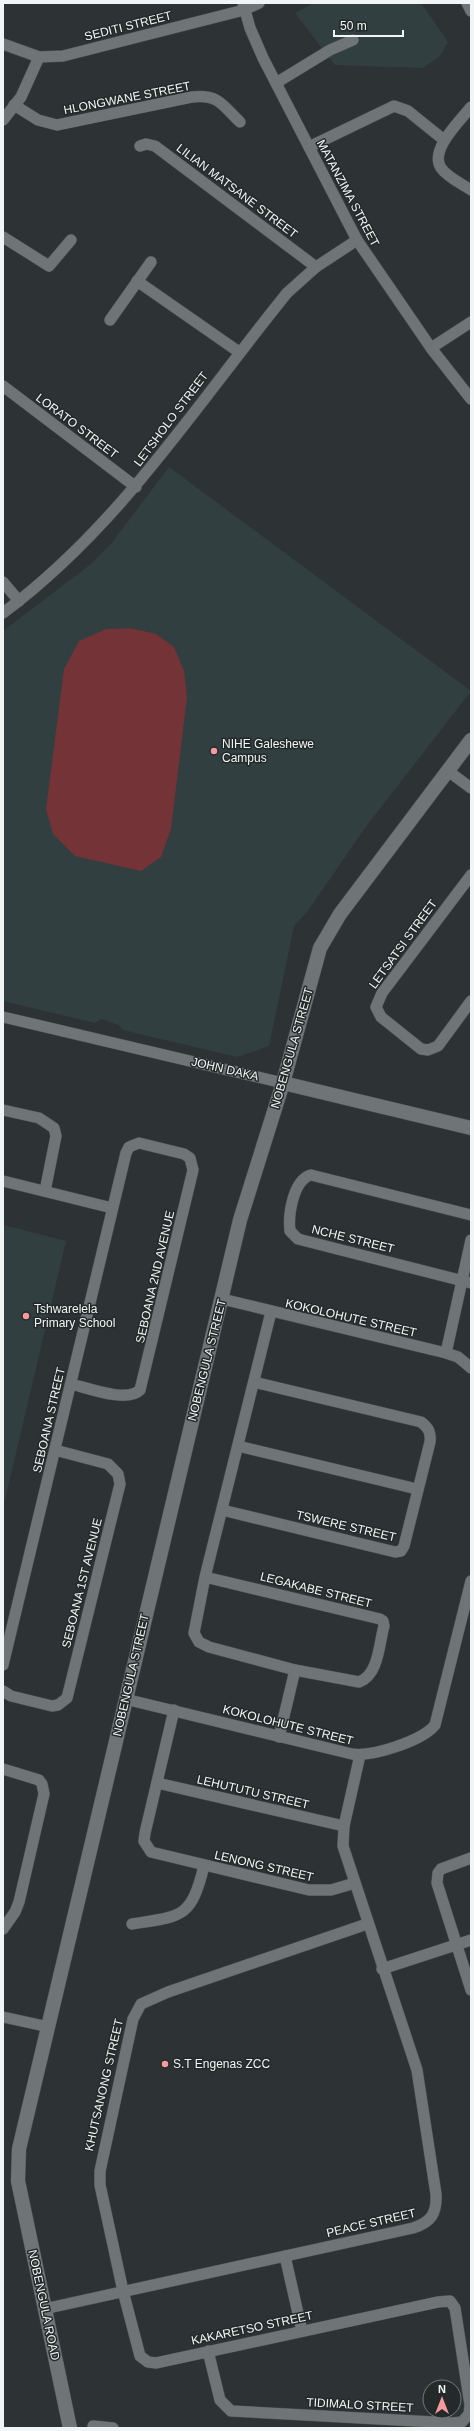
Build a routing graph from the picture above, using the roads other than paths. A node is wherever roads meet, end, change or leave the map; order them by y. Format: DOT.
graph roads {
  1 [pos="260,3"];
  2 [pos="467,3"];
  3 [pos="244,6"];
  4 [pos="471,11"];
  5 [pos="353,40"];
  6 [pos="3,44"];
  7 [pos="39,57"];
  8 [pos="276,83"];
  9 [pos="14,105"];
  10 [pos="471,107"];
  11 [pos="3,120"];
  12 [pos="240,122"];
  13 [pos="444,140"];
  14 [pos="140,146"];
  15 [pos="309,147"];
  16 [pos="471,190"];
  17 [pos="3,237"];
  18 [pos="71,240"];
  19 [pos="357,240"];
  20 [pos="151,262"];
  21 [pos="316,267"];
  22 [pos="137,281"];
  23 [pos="110,320"];
  24 [pos="471,322"];
  25 [pos="431,348"];
  26 [pos="239,352"];
  27 [pos="3,386"];
  28 [pos="471,400"];
  29 [pos="136,487"];
  30 [pos="3,582"];
  31 [pos="19,601"];
  32 [pos="3,613"];
  33 [pos="471,740"];
  34 [pos="448,771"];
  35 [pos="471,788"];
  36 [pos="471,875"];
  37 [pos="467,888"];
  38 [pos="471,1001"];
  39 [pos="3,1017"];
  40 [pos="283,1082"];
  41 [pos="3,1110"];
  42 [pos="471,1128"];
  43 [pos="134,1144"];
  44 [pos="3,1181"];
  45 [pos="45,1191"];
  46 [pos="112,1208"];
  47 [pos="471,1215"];
  48 [pos="471,1240"];
  49 [pos="466,1281"];
  50 [pos="222,1299"];
  51 [pos="272,1312"];
  52 [pos="446,1353"];
  53 [pos="471,1368"];
  54 [pos="254,1382"];
  55 [pos="71,1384"];
  56 [pos="238,1446"];
  57 [pos="55,1450"];
  58 [pos="417,1489"];
  59 [pos="222,1510"];
  60 [pos="205,1577"];
  61 [pos="471,1581"];
  62 [pos="8,1626"];
  63 [pos="3,1665"];
  64 [pos="295,1670"];
  65 [pos="3,1691"];
  66 [pos="125,1699"];
  67 [pos="174,1710"];
  68 [pos="279,1737"];
  69 [pos="360,1755"];
  70 [pos="3,1769"];
  71 [pos="156,1783"];
  72 [pos="344,1826"];
  73 [pos="471,1858"];
  74 [pos="204,1866"];
  75 [pos="355,1883"];
  76 [pos="132,1924"];
  77 [pos="367,1924"];
  78 [pos="3,1929"];
  79 [pos="471,1940"];
  80 [pos="456,1945"];
  81 [pos="382,1969"];
  82 [pos="471,1990"];
  83 [pos="3,2017"];
  84 [pos="49,2027"];
  85 [pos="18,2181"];
  86 [pos="285,2256"];
  87 [pos="123,2292"];
  88 [pos="438,2302"];
  89 [pos="44,2308"];
  90 [pos="302,2331"];
  91 [pos="208,2351"];
  92 [pos="93,2426"];
  93 [pos="70,2428"];
  94 [pos="113,2428"];
  1 -- 3 [label="street, SEDITI STREET"];
  2 -- 4 [label="street"];
  3 -- 7 [label="street, SEDITI STREET"];
  3 -- 8 [label="street, MATANZIMA STREET"];
  5 -- 8 [label="street"];
  6 -- 7 [label="street, SEDITI STREET"];
  7 -- 9 [label="street"];
  8 -- 15 [label="street, MATANZIMA STREET"];
  9 -- 11 [label="street"];
  9 -- 12 [label="street, HLONGWANE STREET"];
  10 -- 13 [label="street"];
  13 -- 15 [label="street"];
  13 -- 16 [label="street"];
  14 -- 21 [label="street, LILIAN MATSANE STREET"];
  15 -- 19 [label="street, MATANZIMA STREET"];
  17 -- 18 [label="street"];
  19 -- 21 [label="street, LETSHOLO STREET"];
  19 -- 25 [label="street, MATANZIMA STREET"];
  20 -- 22 [label="street"];
  21 -- 26 [label="street, LETSHOLO STREET"];
  22 -- 23 [label="street"];
  22 -- 26 [label="street"];
  24 -- 25 [label="street"];
  25 -- 28 [label="street, MATANZIMA STREET"];
  26 -- 29 [label="street, LETSHOLO STREET"];
  27 -- 29 [label="street, LORATO STREET"];
  29 -- 31 [label="street, LETSHOLO STREET"];
  30 -- 31 [label="street"];
  31 -- 32 [label="street, LETSHOLO STREET"];
  33 -- 34 [label="street, NOBENGULA STREET"];
  34 -- 35 [label="street"];
  34 -- 40 [label="street, NOBENGULA STREET"];
  36 -- 37 [label="street, LETSATSI STREET"];
  37 -- 38 [label="street, LETSATSI STREET"];
  39 -- 40 [label="street, JOHN DAKA"];
  40 -- 42 [label="street, JOHN DAKA"];
  40 -- 50 [label="street, NOBENGULA STREET"];
  41 -- 45 [label="street"];
  43 -- 46 [label="street, SEBOANA STREET"];
  43 -- 55 [label="street, SEBOANA 2ND AVENUE"];
  44 -- 45 [label="street"];
  45 -- 46 [label="street"];
  46 -- 55 [label="street, SEBOANA STREET"];
  47 -- 49 [label="street, NCHE STREET"];
  48 -- 49 [label="street"];
  49 -- 52 [label="street"];
  50 -- 51 [label="street, KOKOLOHUTE STREET"];
  50 -- 66 [label="street, NOBENGULA STREET"];
  51 -- 52 [label="street, KOKOLOHUTE STREET"];
  51 -- 54 [label="street, LEGAKABE STREET"];
  52 -- 53 [label="street, KOKOLOHUTE STREET"];
  54 -- 56 [label="street, LEGAKABE STREET"];
  54 -- 58 [label="street, TSWERE STREET"];
  55 -- 57 [label="street, SEBOANA STREET"];
  56 -- 58 [label="street"];
  56 -- 59 [label="street, LEGAKABE STREET"];
  57 -- 62 [label="street, SEBOANA STREET"];
  57 -- 65 [label="street, SEBOANA 1ST AVENUE"];
  58 -- 59 [label="street, TSWERE STREET"];
  59 -- 60 [label="street, LEGAKABE STREET"];
  60 -- 64 [label="street, LEGAKABE STREET"];
  60 -- 64 [label="street, LEGAKABE STREET"];
  61 -- 69 [label="street, KOKOLOHUTE STREET"];
  62 -- 63 [label="street"];
  64 -- 68 [label="street"];
  66 -- 67 [label="street, KOKOLOHUTE STREET"];
  66 -- 84 [label="street, NOBENGULA STREET"];
  67 -- 68 [label="street, KOKOLOHUTE STREET"];
  67 -- 71 [label="street, LENONG STREET"];
  68 -- 69 [label="street, KOKOLOHUTE STREET"];
  69 -- 72 [label="street"];
  70 -- 78 [label="street"];
  71 -- 72 [label="street, LEHUTUTU STREET"];
  71 -- 74 [label="street, LENONG STREET"];
  72 -- 75 [label="street"];
  73 -- 80 [label="street"];
  74 -- 75 [label="street, LENONG STREET"];
  74 -- 76 [label="street, LENONG STREET"];
  75 -- 77 [label="street, PEACE STREET"];
  77 -- 81 [label="street, PEACE STREET"];
  77 -- 87 [label="street, KHUTSANONG STREET"];
  79 -- 80 [label="street"];
  80 -- 81 [label="street"];
  80 -- 82 [label="street"];
  81 -- 86 [label="street, PEACE STREET"];
  83 -- 84 [label="street"];
  84 -- 85 [label="street, NOBENGULA STREET"];
  85 -- 89 [label="street, NOBENGULA ROAD"];
  86 -- 87 [label="street, PEACE STREET"];
  86 -- 90 [label="street"];
  87 -- 89 [label="street, PEACE STREET"];
  87 -- 91 [label="street, KAKARETSO STREET"];
  88 -- 90 [label="street, KAKARETSO STREET"];
  88 -- 91 [label="street, TIDIMALO STREET"];
  89 -- 93 [label="street, NOBENGULA ROAD"];
  90 -- 91 [label="street, KAKARETSO STREET"];
  92 -- 94 [label="street"];
}
